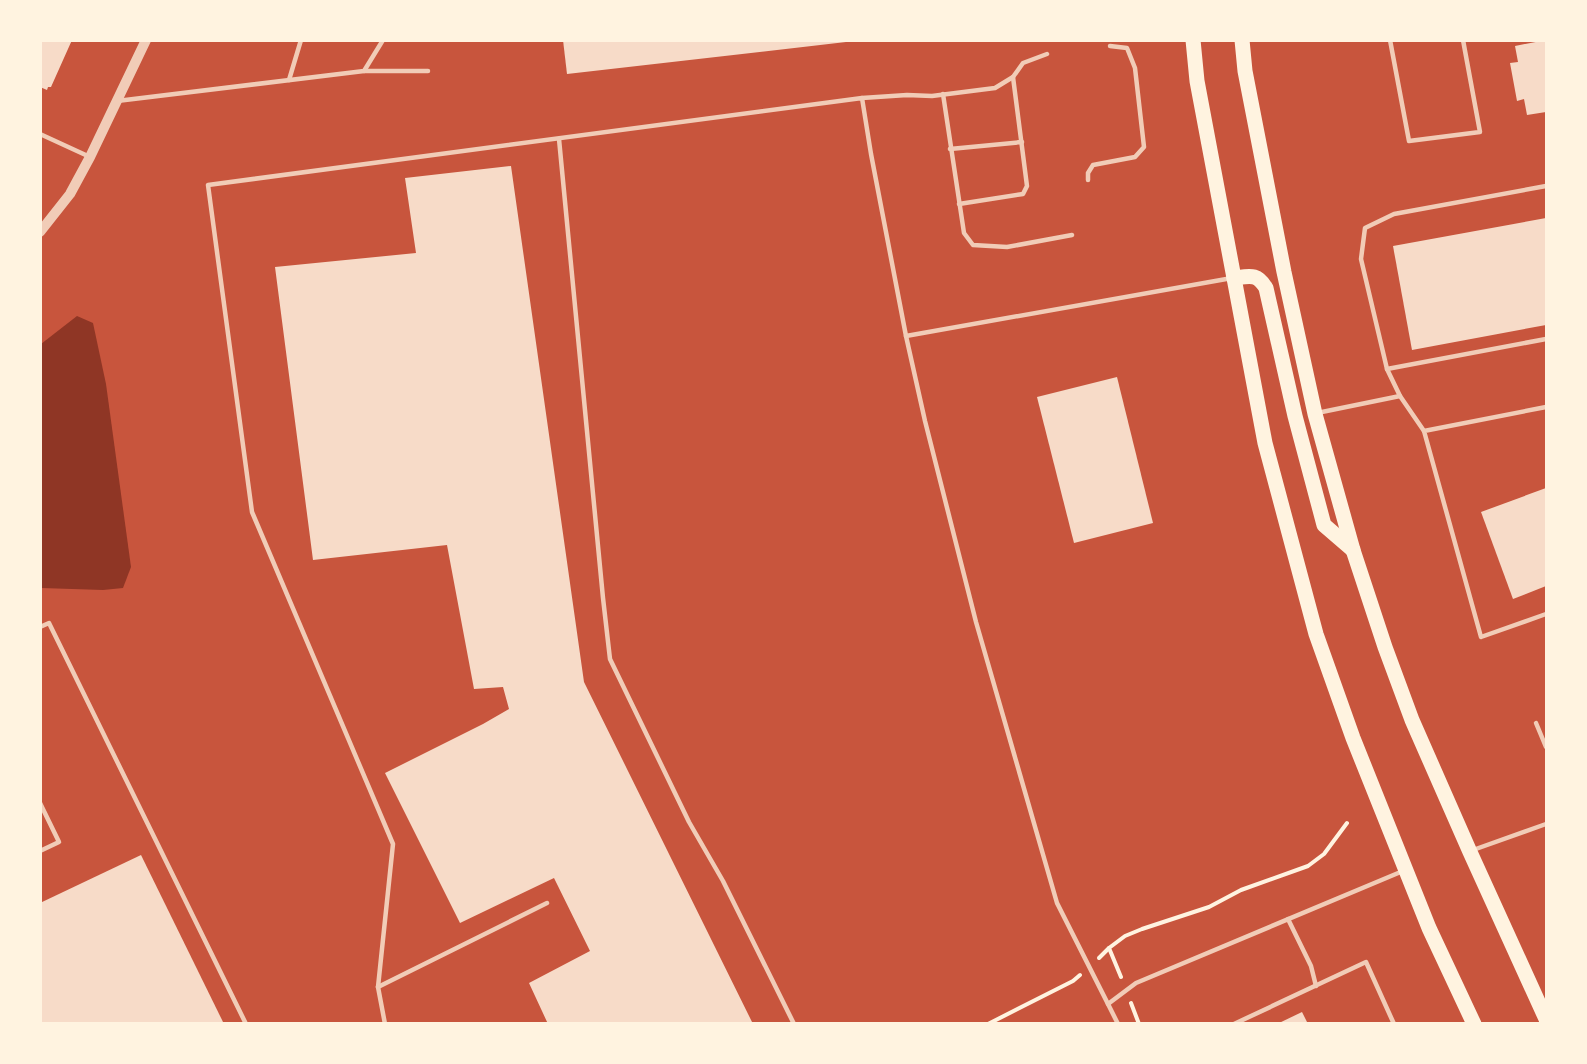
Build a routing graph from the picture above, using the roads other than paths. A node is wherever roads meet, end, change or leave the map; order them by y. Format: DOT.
graph roads {
  1 [pos="146,40"];
  2 [pos="301,40"];
  3 [pos="383,40"];
  4 [pos="1193,40"];
  5 [pos="1242,40"];
  6 [pos="1390,40"];
  7 [pos="1463,40"];
  8 [pos="1110,46"];
  9 [pos="1047,54"];
  10 [pos="364,71"];
  11 [pos="428,71"];
  12 [pos="1013,77"];
  13 [pos="289,80"];
  14 [pos="944,94"];
  15 [pos="862,98"];
  16 [pos="117,101"];
  17 [pos="40,134"];
  18 [pos="559,139"];
  19 [pos="1022,142"];
  20 [pos="950,149"];
  21 [pos="90,157"];
  22 [pos="1088,180"];
  23 [pos="1546,186"];
  24 [pos="959,204"];
  25 [pos="40,232"];
  26 [pos="1072,235"];
  27 [pos="1234,278"];
  28 [pos="906,336"];
  29 [pos="1546,339"];
  30 [pos="1387,369"];
  31 [pos="1400,396"];
  32 [pos="1546,406"];
  33 [pos="1315,414"];
  34 [pos="1424,430"];
  35 [pos="1353,550"];
  36 [pos="1546,614"];
  37 [pos="40,627"];
  38 [pos="1536,723"];
  39 [pos="1546,747"];
  40 [pos="40,803"];
  41 [pos="1546,824"];
  42 [pos="40,851"];
  43 [pos="1470,852"];
  44 [pos="1406,870"];
  45 [pos="547,903"];
  46 [pos="1288,919"];
  47 [pos="1316,986"];
  48 [pos="378,987"];
  49 [pos="1108,1004"];
  50 [pos="1546,1019"];
  51 [pos="246,1023"];
  52 [pos="385,1023"];
  53 [pos="794,1023"];
  54 [pos="1118,1023"];
  55 [pos="1234,1023"];
  56 [pos="1394,1023"];
  57 [pos="1474,1023"];
  1 -- 16 [label="street"];
  2 -- 13 [label="lane"];
  3 -- 10 [label="lane"];
  4 -- 27 [label="main road"];
  5 -- 33 [label="main road"];
  6 -- 7 [label="lane"];
  8 -- 22 [label="lane"];
  9 -- 12 [label="lane"];
  10 -- 11 [label="lane"];
  10 -- 13 [label="lane"];
  12 -- 14 [label="lane"];
  12 -- 19 [label="lane"];
  13 -- 16 [label="lane"];
  14 -- 15 [label="lane"];
  14 -- 20 [label="lane"];
  15 -- 18 [label="lane"];
  15 -- 28 [label="lane"];
  16 -- 21 [label="street"];
  17 -- 21 [label="lane"];
  18 -- 48 [label="lane"];
  18 -- 53 [label="lane"];
  19 -- 20 [label="lane"];
  19 -- 24 [label="lane"];
  20 -- 24 [label="lane"];
  21 -- 25 [label="street"];
  23 -- 30 [label="lane"];
  24 -- 26 [label="lane"];
  27 -- 28 [label="lane"];
  27 -- 35 [label="main road"];
  27 -- 44 [label="main road"];
  28 -- 49 [label="lane"];
  29 -- 30 [label="lane"];
  30 -- 31 [label="lane"];
  31 -- 33 [label="lane"];
  31 -- 34 [label="lane"];
  32 -- 34 [label="lane"];
  33 -- 35 [label="main road"];
  34 -- 36 [label="lane"];
  35 -- 43 [label="main road"];
  37 -- 51 [label="lane"];
  38 -- 39 [label="lane"];
  40 -- 42 [label="lane"];
  41 -- 43 [label="lane"];
  43 -- 50 [label="main road"];
  44 -- 46 [label="lane"];
  44 -- 57 [label="main road"];
  45 -- 48 [label="lane"];
  46 -- 47 [label="lane"];
  46 -- 49 [label="lane"];
  47 -- 55 [label="lane"];
  47 -- 56 [label="lane"];
  48 -- 52 [label="lane"];
  49 -- 54 [label="lane"];
}
